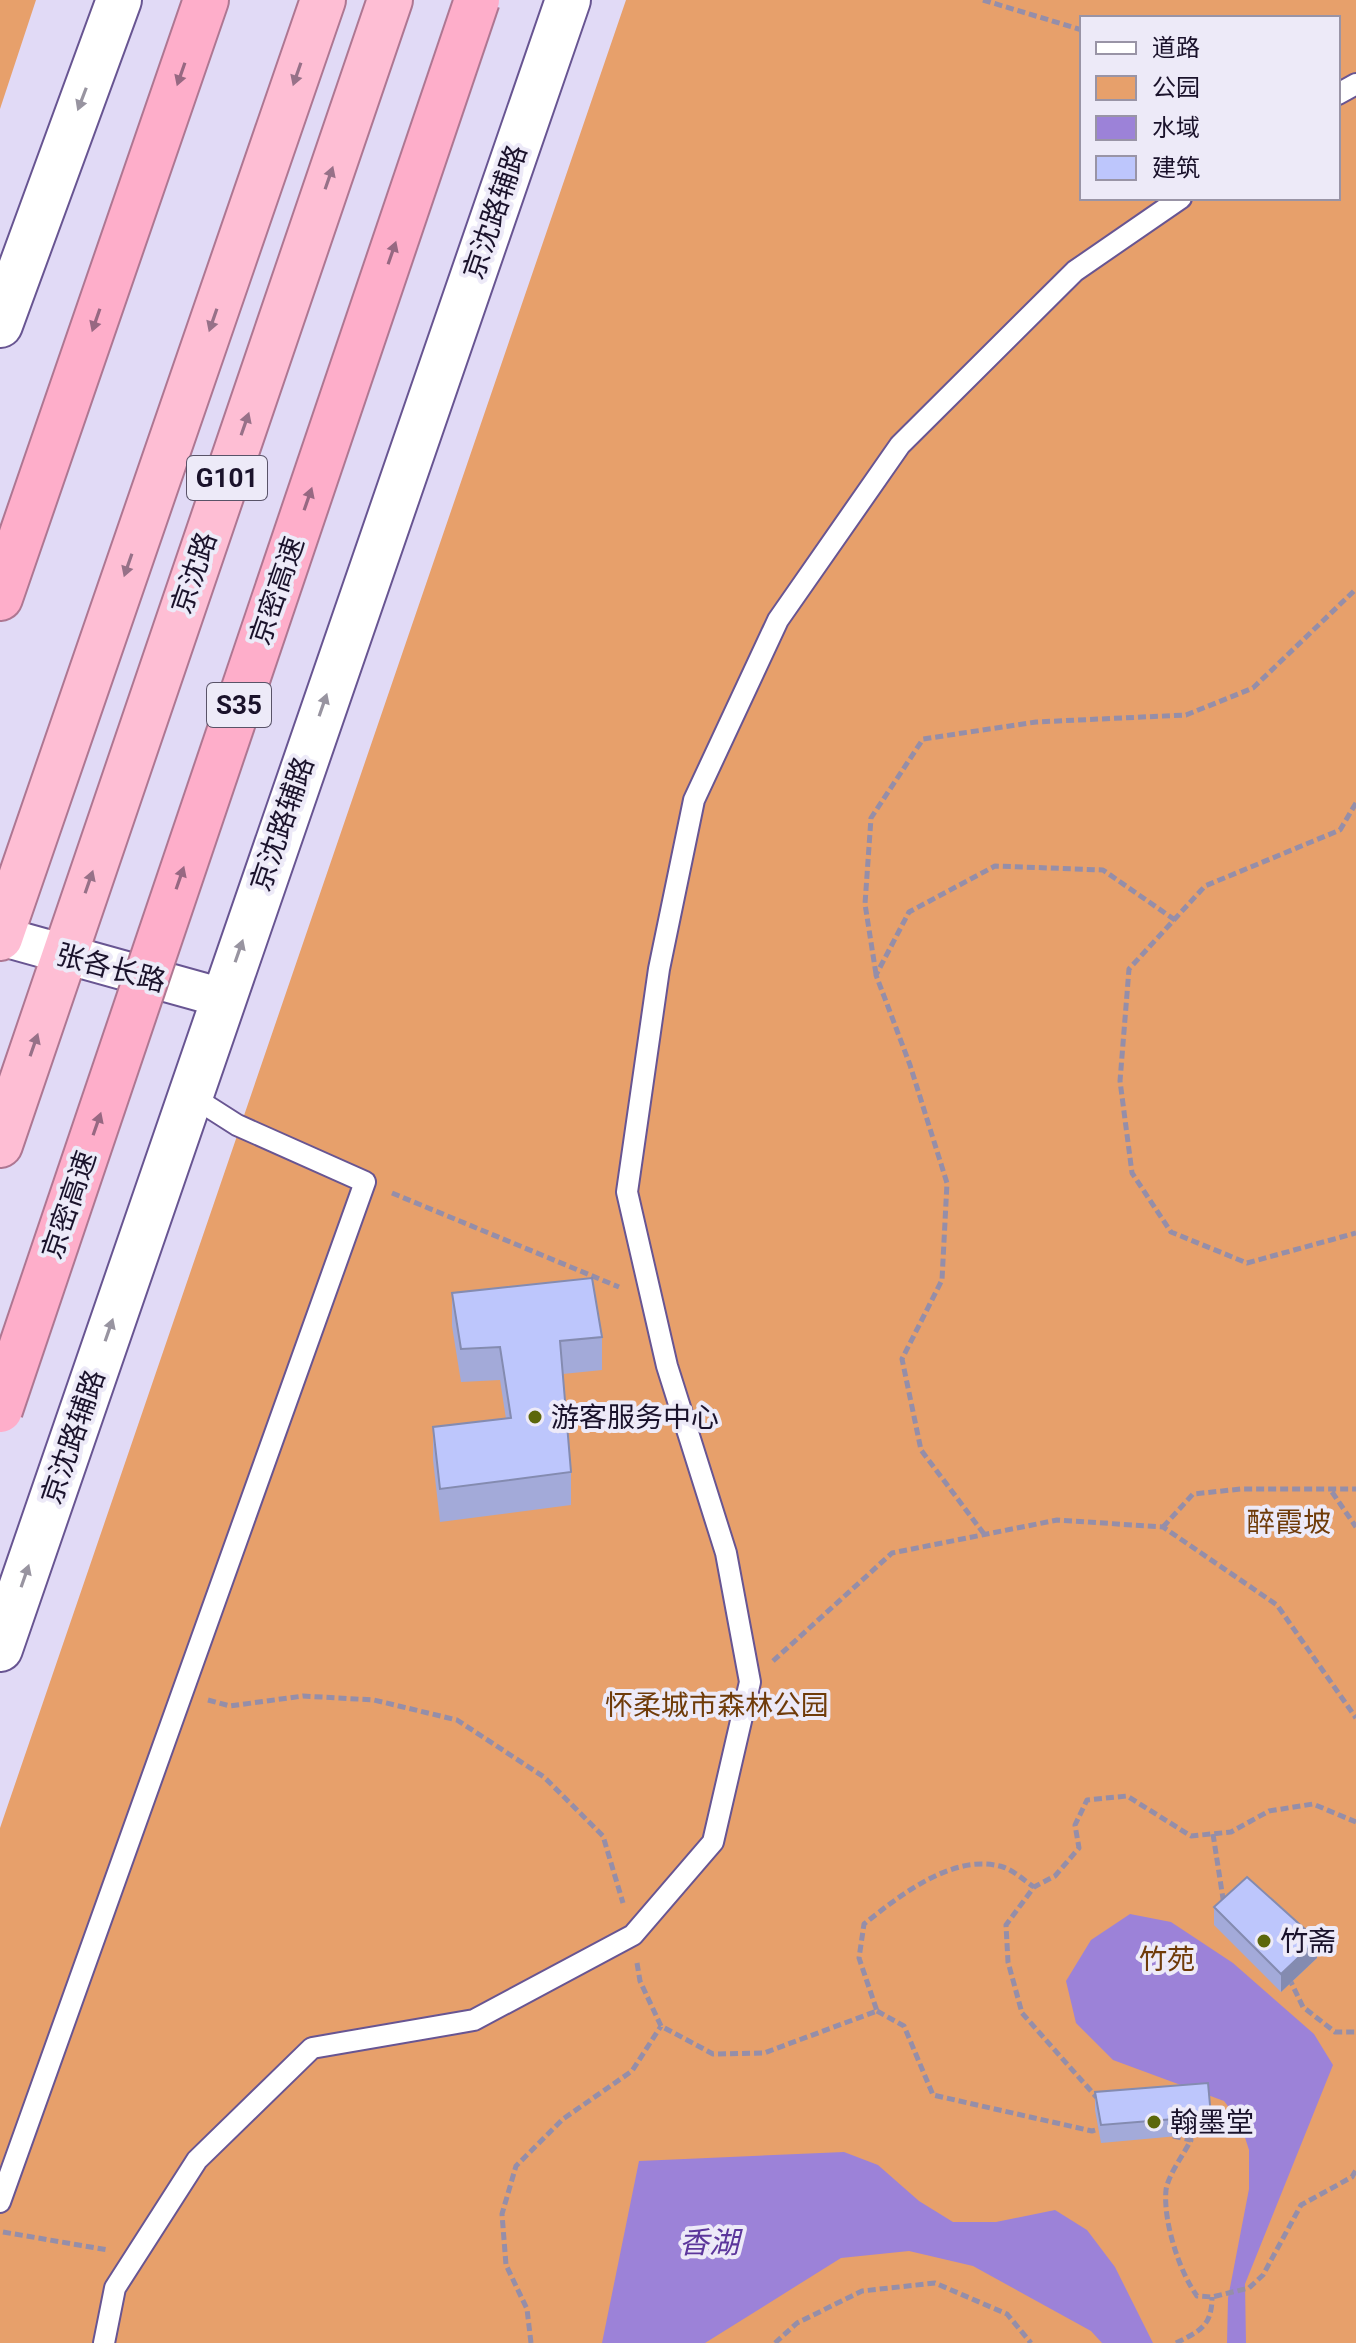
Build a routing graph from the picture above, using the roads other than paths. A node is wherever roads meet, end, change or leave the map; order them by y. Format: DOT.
graph roads {
  1 [pos="119,0"];
  2 [pos="206,0"];
  3 [pos="323,0"];
  4 [pos="390,0"];
  5 [pos="477,0"];
  6 [pos="568,0"];
  7 [pos="1178,200"];
  8 [pos="0,325"];
  9 [pos="0,598"];
  10 [pos="0,937"];
  11 [pos="64,956"];
  12 [pos="223,998"];
  13 [pos="190,1095"];
  14 [pos="0,1145"];
  15 [pos="0,1410"];
  16 [pos="0,1649"];
  17 [pos="0,2202"];
  18 [pos="104,2343"];
  1 -- 8 [label="street, one-way"];
  2 -- 9 [label="highway, one-way"];
  3 -- 10 [label="highway, G101, one-way"];
  11 -- 4 [label="highway, 京沈路 / G101, one-way"];
  15 -- 5 [label="highway, 京密高速 / S35, one-way, bridge"];
  12 -- 6 [label="street, 京沈路辅路, one-way"];
  7 -- 18 [label="lane"];
  10 -- 11 [label="street, 张各长路"];
  11 -- 12 [label="street, 张各长路"];
  14 -- 11 [label="highway, 京沈路 / G101, one-way"];
  12 -- 13 [label="street, 京沈路辅路"];
  16 -- 13 [label="street, 京沈路辅路, one-way"];
  13 -- 17 [label="lane"];
}
